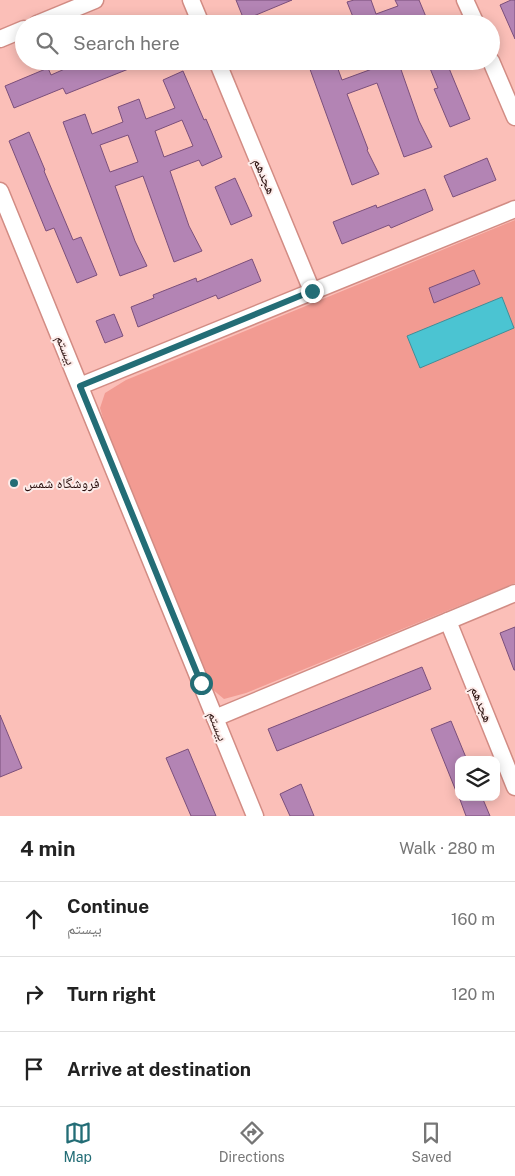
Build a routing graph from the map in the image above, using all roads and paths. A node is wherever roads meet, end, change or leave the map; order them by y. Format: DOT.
graph roads {
  1 [pos="95,0"];
  2 [pos="192,0"];
  3 [pos="466,0"];
  4 [pos="59,15"];
  5 [pos="198,15"];
  6 [pos="472,15"];
  7 [pos="15,33"];
  8 [pos="0,39"];
  9 [pos="221,70"];
  10 [pos="495,70"];
  11 [pos="515,117"];
  12 [pos="0,191"];
  13 [pos="515,209"];
  14 [pos="312,291"];
  15 [pos="80,386"];
  16 [pos="515,593"];
  17 [pos="448,621"];
  18 [pos="215,718"];
  19 [pos="515,787"];
  20 [pos="255,816"];
  1 -- 4 [label="street"];
  2 -- 5 [label="street"];
  3 -- 6 [label="street"];
  7 -- 8 [label="street"];
  9 -- 14 [label="street, هجدهم"];
  10 -- 11 [label="street"];
  12 -- 15 [label="street, بیستم"];
  13 -- 14 [label="street"];
  14 -- 15 [label="street"];
  15 -- 18 [label="street, بیستم"];
  16 -- 17 [label="street"];
  17 -- 18 [label="street"];
  17 -- 19 [label="street, هجدهم"];
  18 -- 20 [label="street, بیستم"];
}
